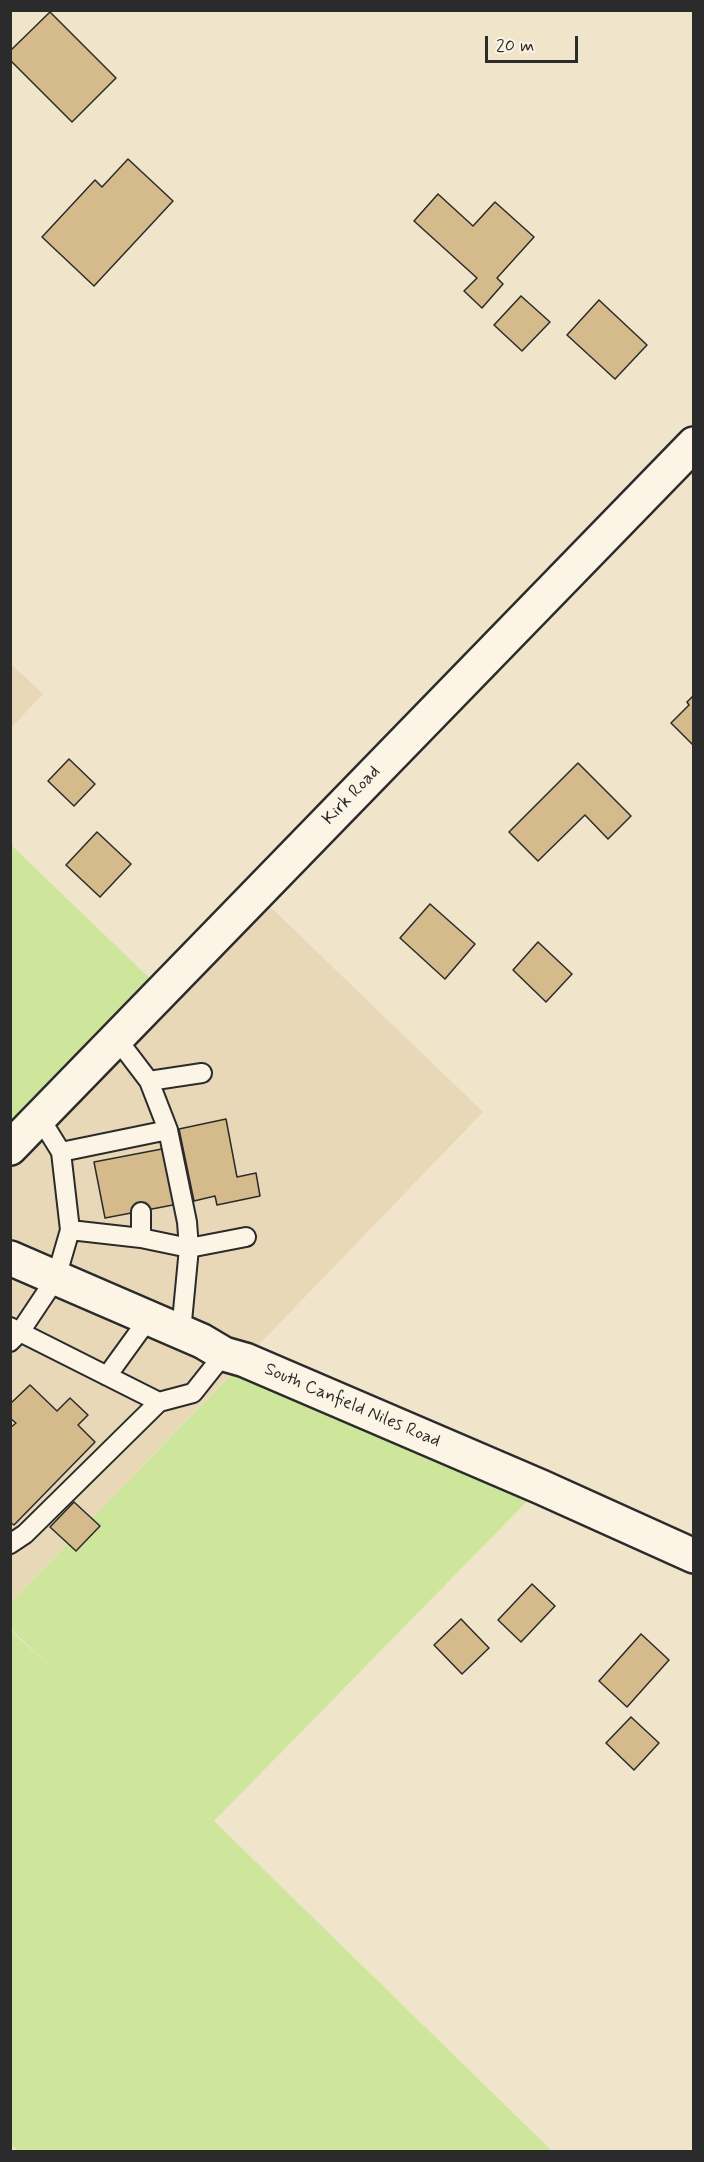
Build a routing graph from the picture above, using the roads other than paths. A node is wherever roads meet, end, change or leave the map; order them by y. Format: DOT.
graph roads {
  1 [pos="693,444"];
  2 [pos="117,1039"];
  3 [pos="202,1073"];
  4 [pos="149,1081"];
  5 [pos="40,1118"];
  6 [pos="168,1130"];
  7 [pos="10,1148"];
  8 [pos="61,1152"];
  9 [pos="141,1212"];
  10 [pos="70,1230"];
  11 [pos="246,1236"];
  12 [pos="141,1239"];
  13 [pos="189,1248"];
  14 [pos="15,1267"];
  15 [pos="56,1278"];
  16 [pos="148,1318"];
  17 [pos="181,1332"];
  18 [pos="14,1333"];
  19 [pos="224,1354"];
  20 [pos="107,1376"];
  21 [pos="159,1402"];
  22 [pos="10,1544"];
  23 [pos="693,1556"];
  1 -- 2 [label="street, Kirk Road"];
  2 -- 4 [label="lane"];
  2 -- 5 [label="street, Kirk Road"];
  3 -- 4 [label="lane"];
  4 -- 6 [label="lane"];
  5 -- 7 [label="street, Kirk Road"];
  5 -- 8 [label="lane"];
  6 -- 8 [label="lane"];
  6 -- 13 [label="lane"];
  8 -- 10 [label="lane"];
  9 -- 12 [label="lane"];
  10 -- 12 [label="lane"];
  10 -- 15 [label="lane"];
  11 -- 13 [label="lane"];
  12 -- 13 [label="lane"];
  13 -- 17 [label="lane"];
  14 -- 15 [label="street, South Canfield Niles Road"];
  15 -- 16 [label="street, South Canfield Niles Road"];
  15 -- 18 [label="lane"];
  16 -- 17 [label="street, South Canfield Niles Road"];
  16 -- 20 [label="lane"];
  17 -- 19 [label="street, South Canfield Niles Road"];
  18 -- 20 [label="lane"];
  19 -- 21 [label="lane"];
  19 -- 23 [label="street, South Canfield Niles Road"];
  20 -- 21 [label="lane"];
  21 -- 22 [label="lane"];
}
